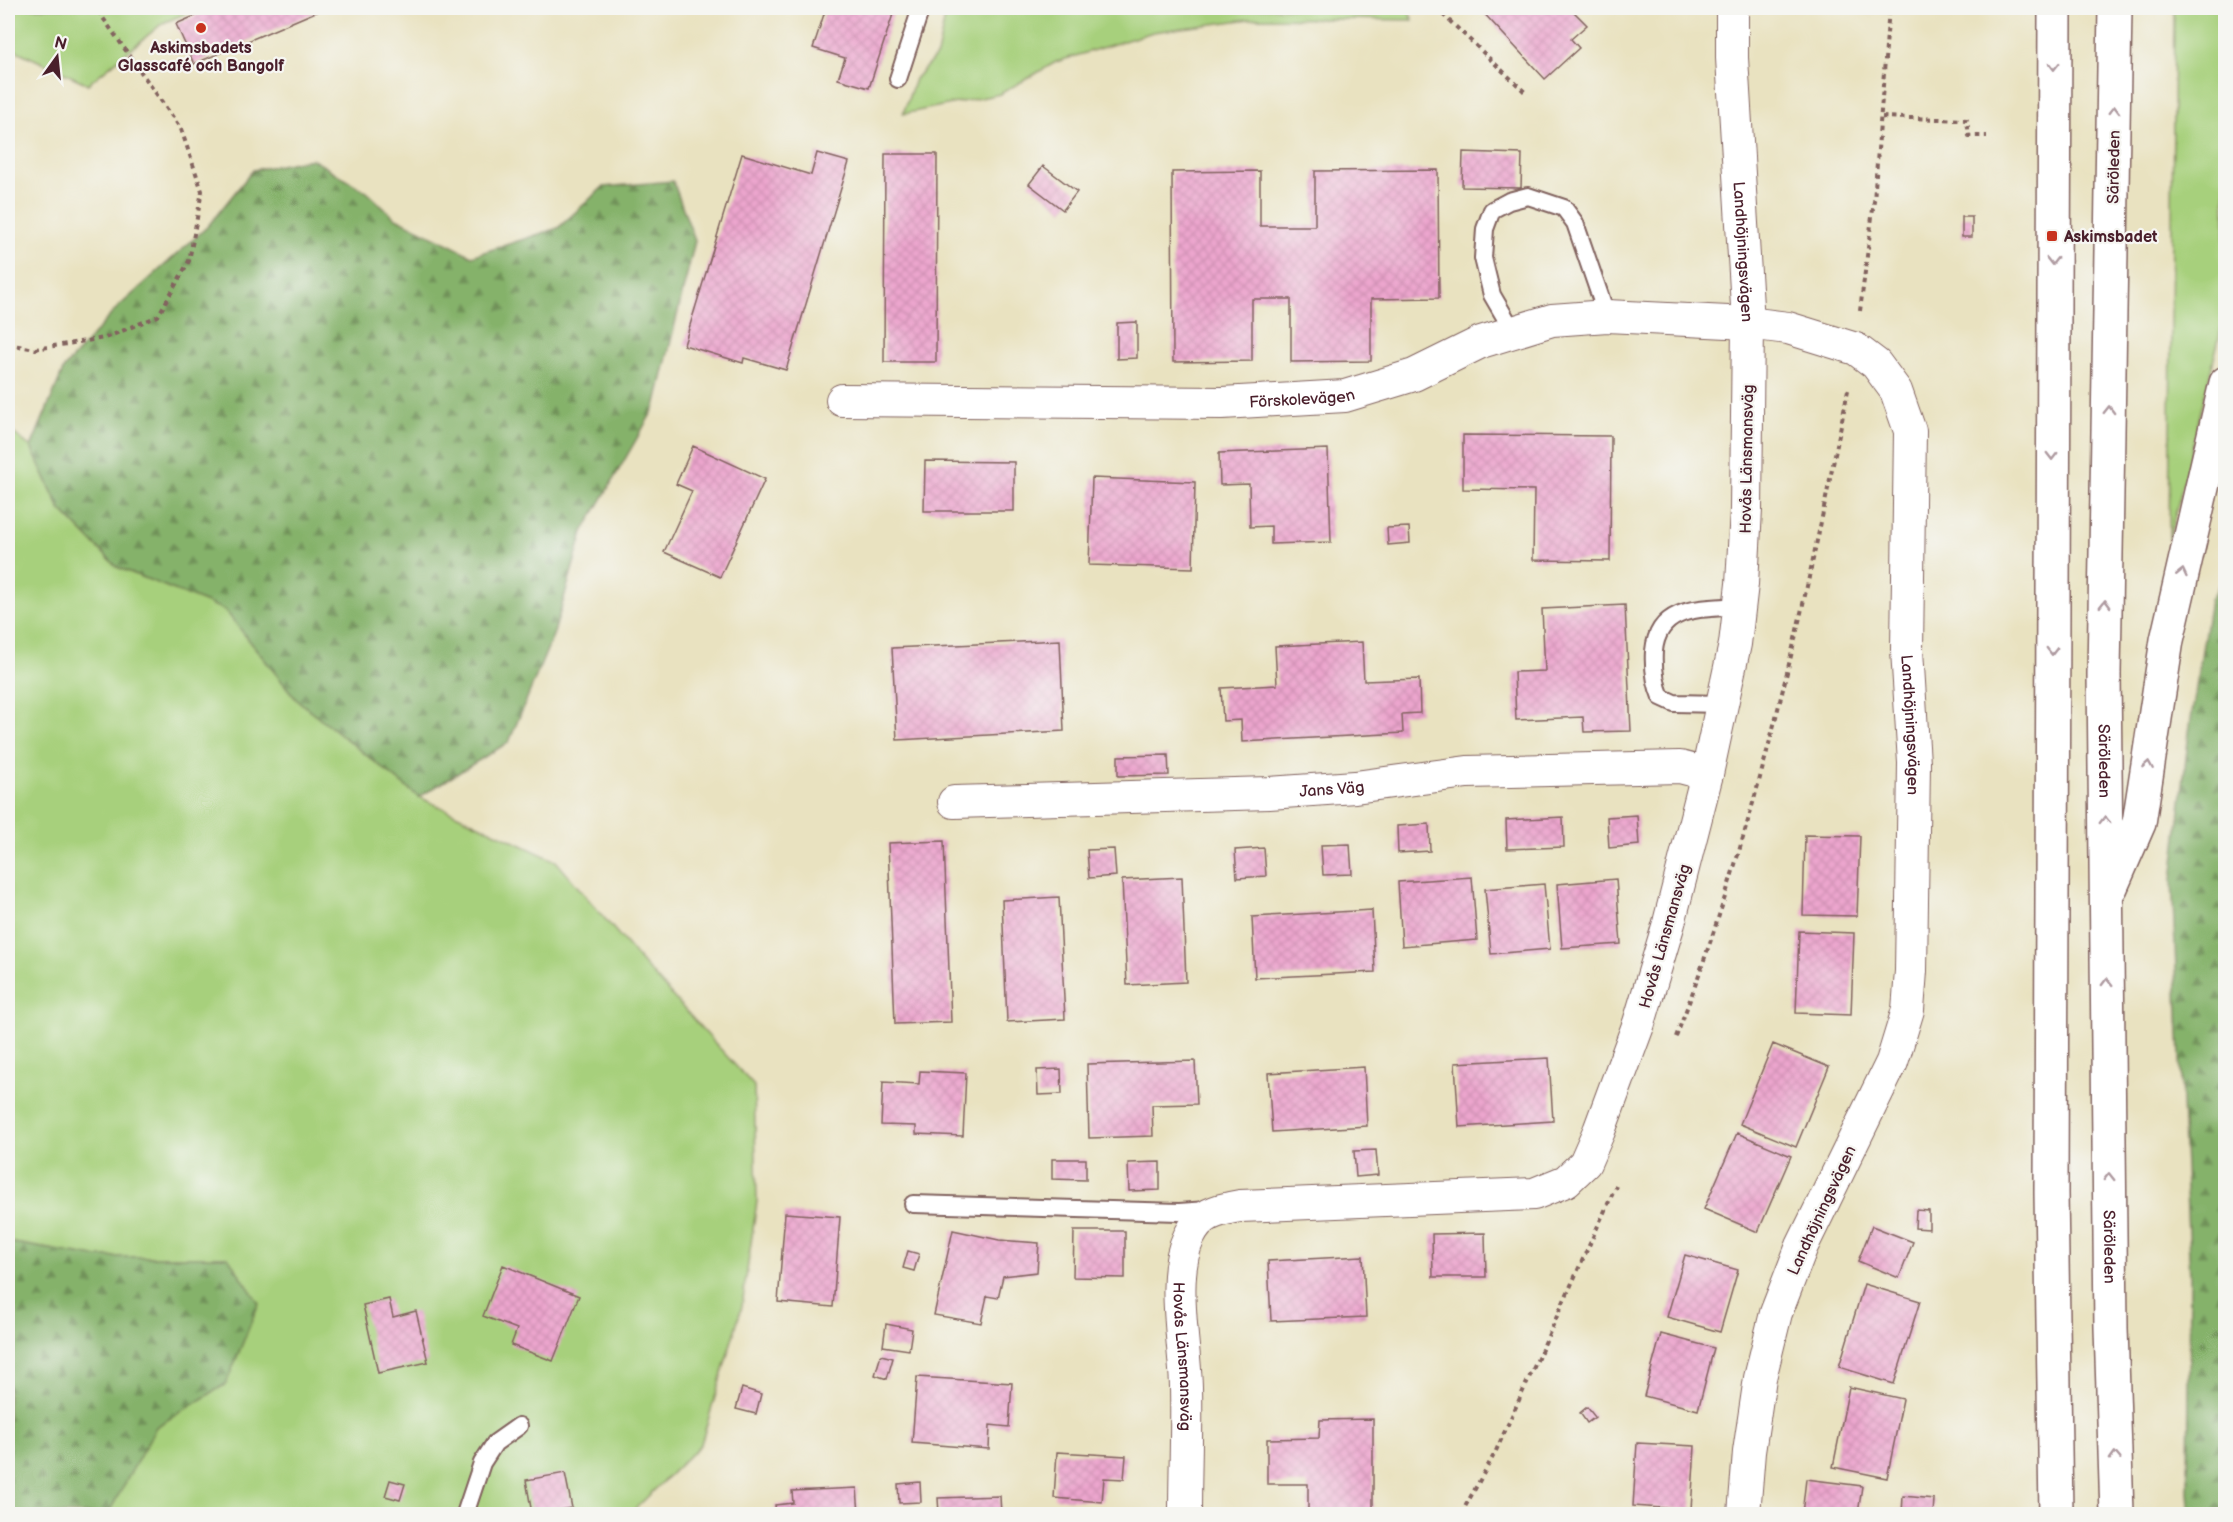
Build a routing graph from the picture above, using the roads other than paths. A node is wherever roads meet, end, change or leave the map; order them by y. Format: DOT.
graph roads {
  1 [pos="921,8"];
  2 [pos="1732,8"];
  3 [pos="2055,8"];
  4 [pos="2115,8"];
  5 [pos="898,80"];
  6 [pos="1607,316"];
  7 [pos="1749,323"];
  8 [pos="1513,331"];
  9 [pos="2226,383"];
  10 [pos="842,400"];
  11 [pos="1739,606"];
  12 [pos="1722,705"];
  13 [pos="1707,774"];
  14 [pos="954,802"];
  15 [pos="2106,900"];
  16 [pos="913,1204"];
  17 [pos="1213,1210"];
  18 [pos="519,1426"];
  19 [pos="465,1515"];
  20 [pos="1185,1515"];
  21 [pos="1743,1515"];
  22 [pos="2056,1515"];
  23 [pos="2117,1515"];
  1 -- 5 [label="lane"];
  2 -- 7 [label="street, Landhöjningsvägen"];
  3 -- 22 [label="main road, one-way"];
  15 -- 4 [label="main road, Säröleden, one-way"];
  6 -- 7 [label="street, Förskolevägen"];
  6 -- 8 [label="street, Förskolevägen"];
  6 -- 8 [label="lane"];
  7 -- 11 [label="street, Hovås Länsmansväg"];
  7 -- 21 [label="street, Landhöjningsvägen"];
  8 -- 10 [label="street, Förskolevägen"];
  15 -- 9 [label="main road, one-way"];
  11 -- 12 [label="street, Hovås Länsmansväg"];
  11 -- 12 [label="lane"];
  12 -- 13 [label="street, Hovås Länsmansväg"];
  13 -- 14 [label="street, Jans Väg"];
  13 -- 17 [label="street, Hovås Länsmansväg"];
  23 -- 15 [label="main road, Säröleden, one-way"];
  16 -- 17 [label="lane, Hovås Länsmansväg"];
  17 -- 20 [label="street, Hovås Länsmansväg"];
  18 -- 19 [label="lane"];
}
